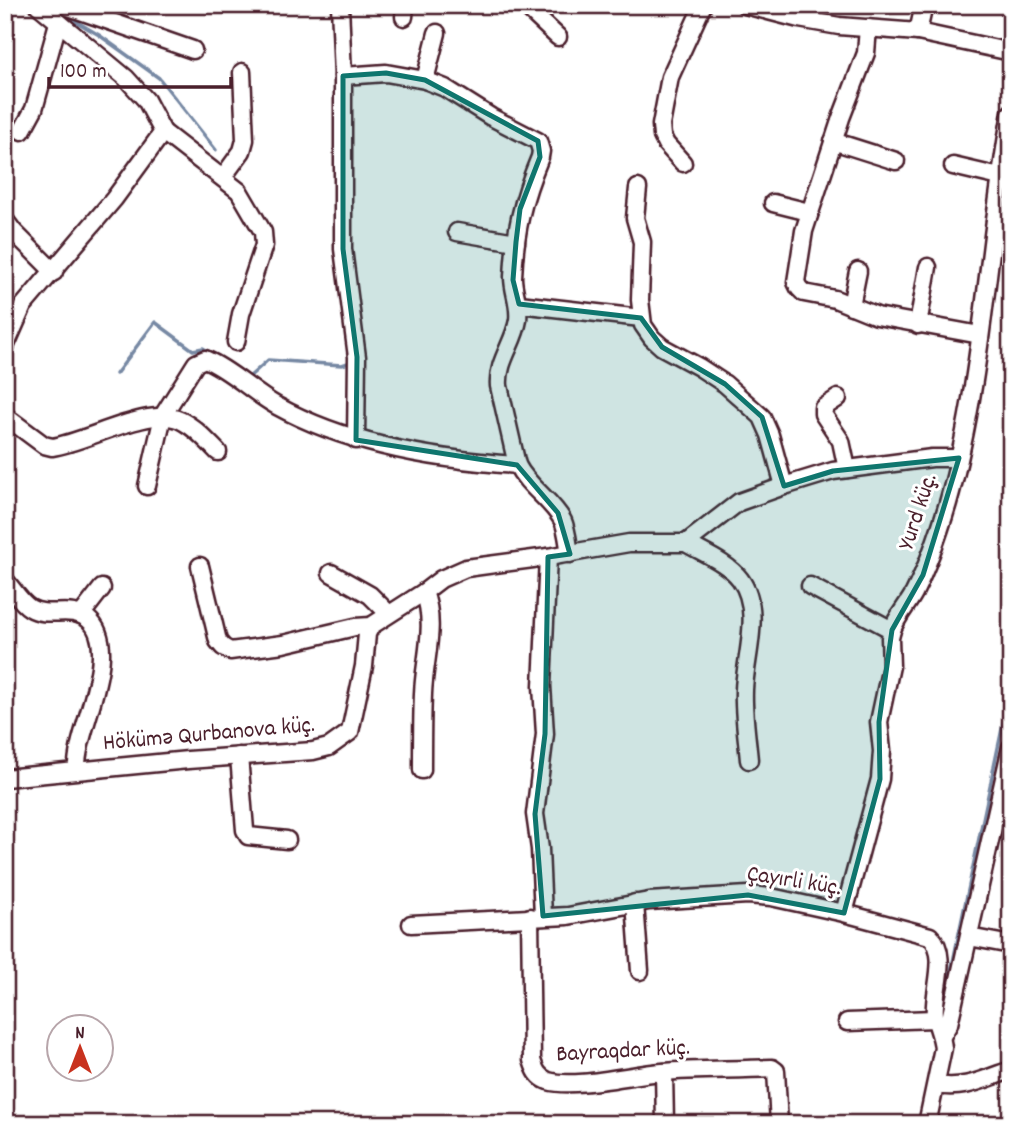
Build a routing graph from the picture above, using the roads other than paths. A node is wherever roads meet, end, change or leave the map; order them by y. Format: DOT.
graph roads {
  1 [pos="37,5"];
  2 [pos="63,5"];
  3 [pos="340,5"];
  4 [pos="524,5"];
  5 [pos="703,5"];
  6 [pos="745,5"];
  7 [pos="924,5"];
  8 [pos="107,13"];
  9 [pos="58,23"];
  10 [pos="868,28"];
  11 [pos="918,32"];
  12 [pos="437,33"];
  13 [pos="558,37"];
  14 [pos="193,50"];
  15 [pos="1011,52"];
  16 [pos="242,72"];
  17 [pos="343,76"];
  18 [pos="425,80"];
  19 [pos="1011,113"];
  20 [pos="22,131"];
  21 [pos="163,132"];
  22 [pos="833,141"];
  23 [pos="896,161"];
  24 [pos="683,163"];
  25 [pos="953,166"];
  26 [pos="223,177"];
  27 [pos="999,177"];
  28 [pos="638,188"];
  29 [pos="774,203"];
  30 [pos="809,212"];
  31 [pos="5,220"];
  32 [pos="457,232"];
  33 [pos="516,242"];
  34 [pos="929,267"];
  35 [pos="858,271"];
  36 [pos="54,272"];
  37 [pos="519,304"];
  38 [pos="851,306"];
  39 [pos="641,318"];
  40 [pos="918,325"];
  41 [pos="980,335"];
  42 [pos="236,342"];
  43 [pos="5,346"];
  44 [pos="838,398"];
  45 [pos="5,416"];
  46 [pos="162,417"];
  47 [pos="356,440"];
  48 [pos="218,452"];
  49 [pos="958,458"];
  50 [pos="517,465"];
  51 [pos="847,469"];
  52 [pos="784,485"];
  53 [pos="146,486"];
  54 [pos="686,543"];
  55 [pos="570,554"];
  56 [pos="548,557"];
  57 [pos="200,566"];
  58 [pos="331,573"];
  59 [pos="5,580"];
  60 [pos="810,586"];
  61 [pos="102,587"];
  62 [pos="424,592"];
  63 [pos="388,613"];
  64 [pos="81,615"];
  65 [pos="371,626"];
  66 [pos="892,629"];
  67 [pos="1010,755"];
  68 [pos="239,756"];
  69 [pos="749,760"];
  70 [pos="77,770"];
  71 [pos="422,770"];
  72 [pos="5,778"];
  73 [pos="287,840"];
  74 [pos="635,904"];
  75 [pos="844,913"];
  76 [pos="537,916"];
  77 [pos="411,924"];
  78 [pos="969,937"];
  79 [pos="1011,945"];
  80 [pos="640,971"];
  81 [pos="935,1019"];
  82 [pos="846,1022"];
  83 [pos="942,1036"];
  84 [pos="1011,1070"];
  85 [pos="664,1072"];
  86 [pos="936,1085"];
  87 [pos="665,1124"];
  88 [pos="779,1124"];
  89 [pos="928,1124"];
  1 -- 9 [label="street"];
  2 -- 8 [label="street"];
  3 -- 17 [label="street"];
  4 -- 13 [label="street"];
  5 -- 24 [label="street"];
  6 -- 10 [label="street"];
  7 -- 11 [label="street"];
  8 -- 14 [label="street"];
  9 -- 20 [label="street"];
  9 -- 21 [label="street"];
  10 -- 11 [label="street"];
  10 -- 22 [label="street"];
  11 -- 15 [label="street"];
  12 -- 18 [label="street"];
  16 -- 26 [label="street"];
  17 -- 18 [label="street"];
  17 -- 47 [label="street"];
  18 -- 33 [label="street"];
  19 -- 27 [label="street, Yurd küç."];
  21 -- 26 [label="street"];
  21 -- 36 [label="street"];
  22 -- 23 [label="street"];
  22 -- 30 [label="street"];
  25 -- 27 [label="street"];
  26 -- 42 [label="street"];
  27 -- 41 [label="street, Yurd küç."];
  28 -- 39 [label="street"];
  29 -- 30 [label="street"];
  30 -- 38 [label="street"];
  31 -- 36 [label="street"];
  32 -- 33 [label="street"];
  33 -- 37 [label="street"];
  34 -- 40 [label="street"];
  35 -- 38 [label="street"];
  36 -- 43 [label="street"];
  37 -- 39 [label="street"];
  37 -- 50 [label="street"];
  38 -- 40 [label="street"];
  39 -- 52 [label="street"];
  40 -- 41 [label="street"];
  41 -- 49 [label="street, Yurd küç."];
  44 -- 51 [label="street"];
  45 -- 46 [label="street"];
  46 -- 47 [label="street"];
  46 -- 48 [label="street"];
  46 -- 53 [label="street"];
  47 -- 50 [label="street"];
  49 -- 51 [label="street"];
  49 -- 66 [label="street, Yurd küç."];
  50 -- 55 [label="street"];
  51 -- 52 [label="street"];
  52 -- 54 [label="street"];
  54 -- 55 [label="street"];
  54 -- 69 [label="street"];
  55 -- 56 [label="street"];
  56 -- 62 [label="street"];
  56 -- 76 [label="street, Bayraqdar küç."];
  57 -- 65 [label="street"];
  58 -- 63 [label="street"];
  59 -- 64 [label="street"];
  60 -- 66 [label="street"];
  61 -- 64 [label="street"];
  62 -- 63 [label="street"];
  62 -- 71 [label="street"];
  63 -- 65 [label="street"];
  64 -- 70 [label="street"];
  65 -- 68 [label="street, Hökümə Qurbanova küç."];
  66 -- 75 [label="street, Yurd küç."];
  67 -- 78 [label="street"];
  68 -- 70 [label="street, Hökümə Qurbanova küç."];
  68 -- 73 [label="street"];
  70 -- 72 [label="street, Hökümə Qurbanova küç."];
  74 -- 75 [label="street, Çayırli küç."];
  74 -- 76 [label="street, Çayırli küç."];
  74 -- 80 [label="street"];
  75 -- 81 [label="street, Çayırli küç."];
  76 -- 77 [label="street, Çayırli küç."];
  76 -- 85 [label="street, Bayraqdar küç."];
  78 -- 79 [label="street"];
  78 -- 83 [label="street"];
  81 -- 82 [label="street"];
  81 -- 83 [label="street, Çayırli küç."];
  83 -- 86 [label="street, Çayırli küç."];
  84 -- 86 [label="street"];
  85 -- 87 [label="street"];
  85 -- 88 [label="street, Bayraqdar küç."];
  86 -- 89 [label="street, Çayırli küç."];
}
